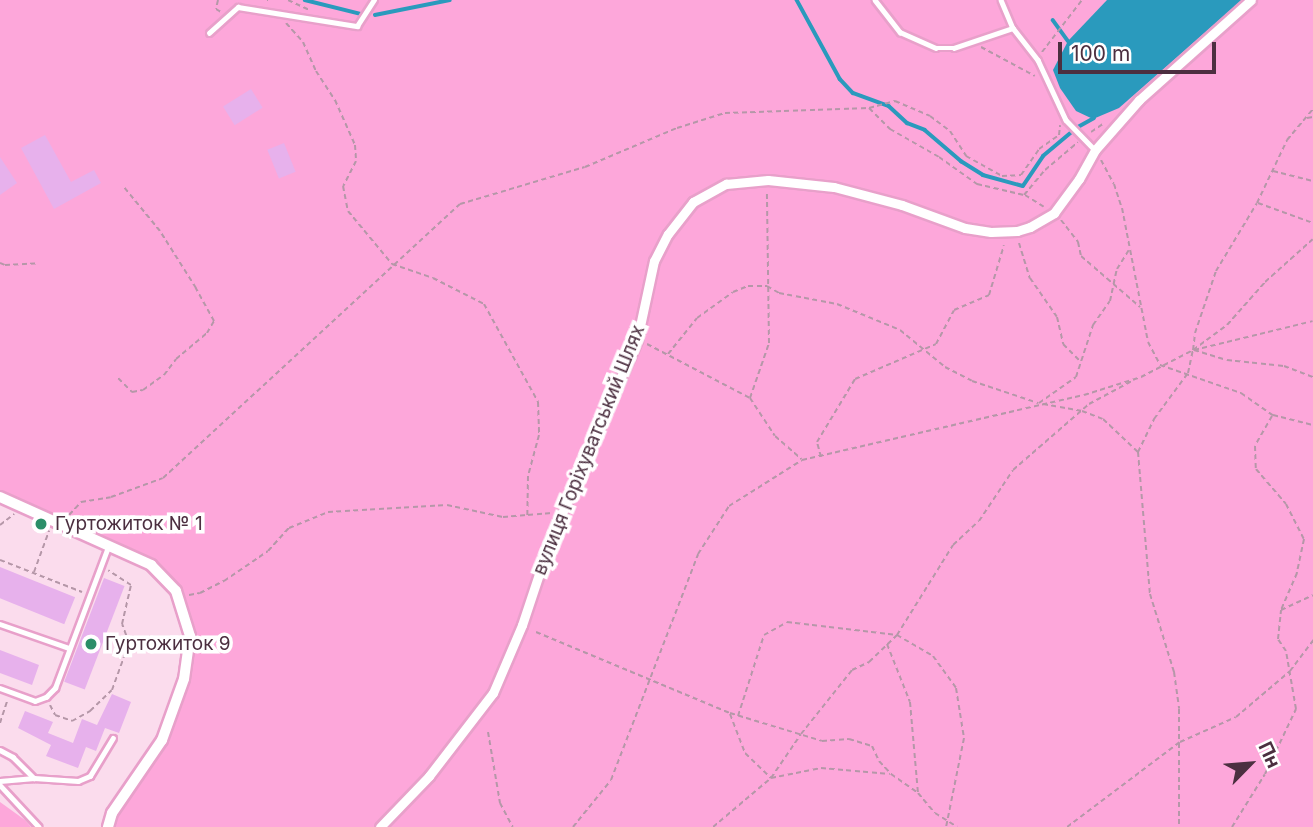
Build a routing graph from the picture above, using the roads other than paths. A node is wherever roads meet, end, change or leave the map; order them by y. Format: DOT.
graph roads {
  1 [pos="374,0"];
  2 [pos="875,0"];
  3 [pos="1001,0"];
  4 [pos="1251,0"];
  5 [pos="1013,28"];
  6 [pos="209,33"];
  7 [pos="1095,150"];
  8 [pos="0,497"];
  9 [pos="109,545"];
  10 [pos="0,624"];
  11 [pos="69,648"];
  12 [pos="0,688"];
  13 [pos="113,738"];
  14 [pos="0,750"];
  15 [pos="34,778"];
  16 [pos="0,783"];
  17 [pos="39,827"];
  18 [pos="108,827"];
  19 [pos="380,827"];
  1 -- 6 [label="lane"];
  2 -- 5 [label="lane"];
  3 -- 5 [label="lane"];
  4 -- 7 [label="street, вулиця Горіхуватський Шлях"];
  5 -- 7 [label="lane"];
  7 -- 19 [label="street, вулиця Горіхуватський Шлях"];
  8 -- 9 [label="street"];
  9 -- 11 [label="lane"];
  9 -- 18 [label="street"];
  10 -- 11 [label="lane"];
  11 -- 12 [label="lane"];
  13 -- 15 [label="lane"];
  14 -- 15 [label="lane"];
  15 -- 16 [label="lane"];
  16 -- 17 [label="lane"];
}
